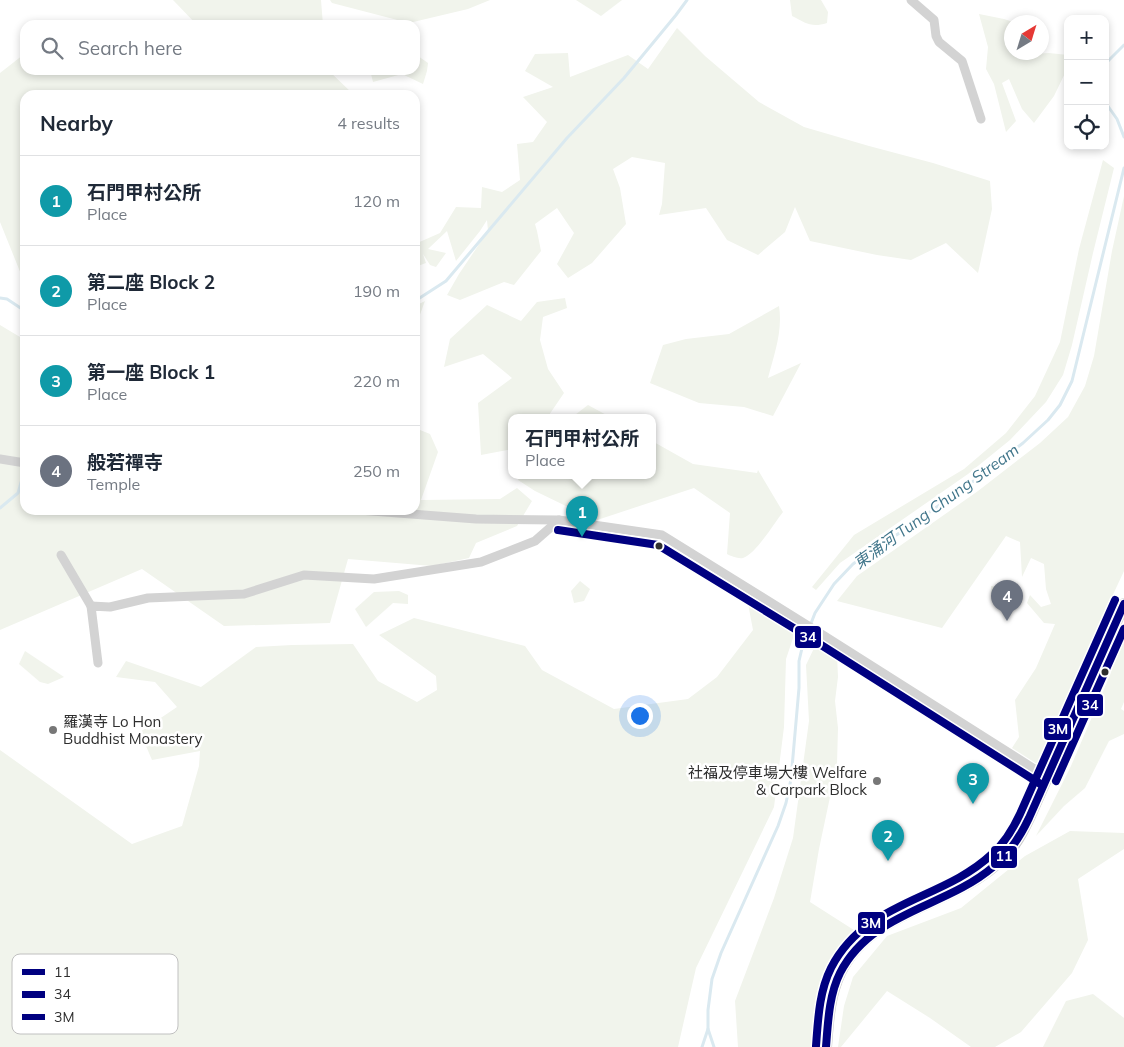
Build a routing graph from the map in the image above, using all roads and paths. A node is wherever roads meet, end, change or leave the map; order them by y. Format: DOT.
graph roads {
  1 [pos="911,0"];
  2 [pos="981,119"];
  3 [pos="0,459"];
  4 [pos="20,462"];
  5 [pos="420,514"];
  6 [pos="559,520"];
  7 [pos="61,555"];
  8 [pos="1124,604"];
  9 [pos="91,606"];
  10 [pos="98,663"];
  11 [pos="1047,777"];
  12 [pos="826,1047"];
  1 -- 2 [label="street"];
  3 -- 4 [label="street"];
  5 -- 6 [label="street"];
  6 -- 9 [label="street"];
  6 -- 11 [label="street"];
  7 -- 9 [label="street"];
  8 -- 11 [label="main road"];
  9 -- 10 [label="street"];
  11 -- 12 [label="main road"];
}
